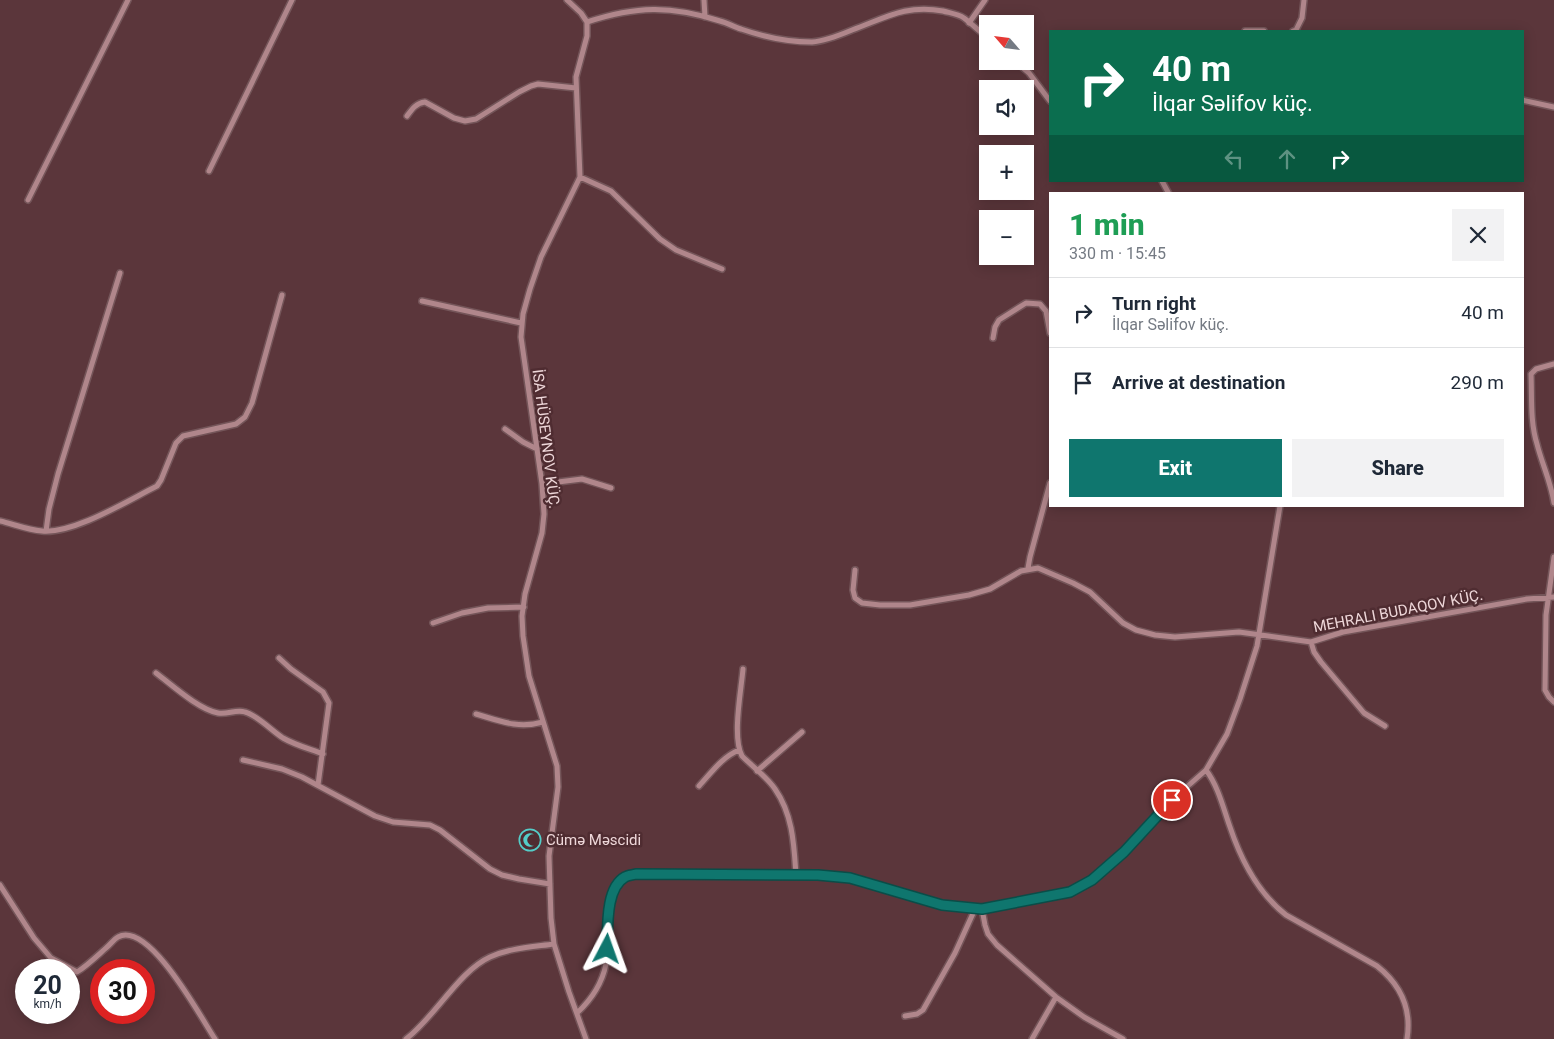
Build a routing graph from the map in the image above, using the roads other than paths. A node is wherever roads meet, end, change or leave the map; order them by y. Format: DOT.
graph roads {
  1 [pos="128,0"];
  2 [pos="292,0"];
  3 [pos="567,0"];
  4 [pos="704,0"];
  5 [pos="985,0"];
  6 [pos="1304,0"];
  7 [pos="705,17"];
  8 [pos="587,22"];
  9 [pos="969,23"];
  10 [pos="1296,30"];
  11 [pos="979,31"];
  12 [pos="1026,70"];
  13 [pos="576,88"];
  14 [pos="1049,99"];
  15 [pos="1524,100"];
  16 [pos="1554,107"];
  17 [pos="407,116"];
  18 [pos="209,171"];
  19 [pos="580,177"];
  20 [pos="28,200"];
  21 [pos="722,269"];
  22 [pos="120,272"];
  23 [pos="282,295"];
  24 [pos="422,301"];
  25 [pos="521,323"];
  26 [pos="1049,328"];
  27 [pos="993,338"];
  28 [pos="1554,364"];
  29 [pos="505,429"];
  30 [pos="537,448"];
  31 [pos="542,484"];
  32 [pos="611,488"];
  33 [pos="1049,488"];
  34 [pos="1554,503"];
  35 [pos="1280,507"];
  36 [pos="0,521"];
  37 [pos="46,531"];
  38 [pos="1554,557"];
  39 [pos="1028,568"];
  40 [pos="855,570"];
  41 [pos="1551,597"];
  42 [pos="524,607"];
  43 [pos="433,623"];
  44 [pos="1259,634"];
  45 [pos="1311,642"];
  46 [pos="280,658"];
  47 [pos="743,669"];
  48 [pos="156,673"];
  49 [pos="1554,702"];
  50 [pos="476,714"];
  51 [pos="543,722"];
  52 [pos="1385,726"];
  53 [pos="802,732"];
  54 [pos="739,750"];
  55 [pos="323,754"];
  56 [pos="243,760"];
  57 [pos="1206,770"];
  58 [pos="757,771"];
  59 [pos="318,786"];
  60 [pos="699,786"];
  61 [pos="796,874"];
  62 [pos="0,884"];
  63 [pos="550,884"];
  64 [pos="975,909"];
  65 [pos="982,909"];
  66 [pos="554,944"];
  67 [pos="1056,997"];
  68 [pos="577,1013"];
  69 [pos="905,1016"];
  70 [pos="215,1039"];
  71 [pos="406,1039"];
  72 [pos="586,1039"];
  73 [pos="1032,1039"];
  74 [pos="1123,1039"];
  75 [pos="1407,1039"];
  1 -- 20 [label="street"];
  2 -- 18 [label="street"];
  3 -- 8 [label="street"];
  4 -- 7 [label="street"];
  5 -- 9 [label="street"];
  6 -- 10 [label="street"];
  7 -- 8 [label="street"];
  7 -- 9 [label="street"];
  8 -- 13 [label="street, İSA HÜSEYNOV KÜÇ."];
  9 -- 11 [label="street"];
  12 -- 14 [label="street"];
  13 -- 17 [label="street"];
  13 -- 19 [label="street, İSA HÜSEYNOV KÜÇ."];
  15 -- 16 [label="street"];
  19 -- 21 [label="street"];
  19 -- 25 [label="street, İSA HÜSEYNOV KÜÇ."];
  22 -- 37 [label="street"];
  23 -- 37 [label="street"];
  24 -- 25 [label="street"];
  25 -- 30 [label="street, İSA HÜSEYNOV KÜÇ."];
  26 -- 27 [label="street"];
  28 -- 34 [label="street"];
  29 -- 30 [label="street"];
  30 -- 31 [label="street, İSA HÜSEYNOV KÜÇ."];
  31 -- 32 [label="street"];
  31 -- 42 [label="street, İSA HÜSEYNOV KÜÇ."];
  33 -- 39 [label="street"];
  35 -- 44 [label="street"];
  36 -- 37 [label="street"];
  38 -- 41 [label="street"];
  39 -- 40 [label="street"];
  39 -- 44 [label="street"];
  41 -- 45 [label="street"];
  41 -- 49 [label="street"];
  42 -- 43 [label="street"];
  42 -- 51 [label="street, İSA HÜSEYNOV KÜÇ."];
  44 -- 45 [label="street"];
  44 -- 57 [label="street"];
  45 -- 52 [label="street"];
  46 -- 55 [label="street"];
  47 -- 54 [label="street"];
  48 -- 55 [label="street"];
  50 -- 51 [label="street"];
  51 -- 63 [label="street, İSA HÜSEYNOV KÜÇ."];
  53 -- 58 [label="street"];
  54 -- 58 [label="street"];
  54 -- 60 [label="street"];
  55 -- 59 [label="street"];
  56 -- 59 [label="street"];
  57 -- 65 [label="street"];
  57 -- 75 [label="street"];
  58 -- 61 [label="street"];
  59 -- 63 [label="street"];
  61 -- 64 [label="street"];
  61 -- 68 [label="street"];
  62 -- 70 [label="street"];
  63 -- 66 [label="street, İSA HÜSEYNOV KÜÇ."];
  64 -- 65 [label="street"];
  64 -- 69 [label="street"];
  65 -- 67 [label="street"];
  66 -- 68 [label="street, İSA HÜSEYNOV KÜÇ."];
  66 -- 71 [label="street"];
  67 -- 73 [label="street"];
  67 -- 74 [label="street"];
  68 -- 72 [label="street, İSA HÜSEYNOV KÜÇ."];
}
